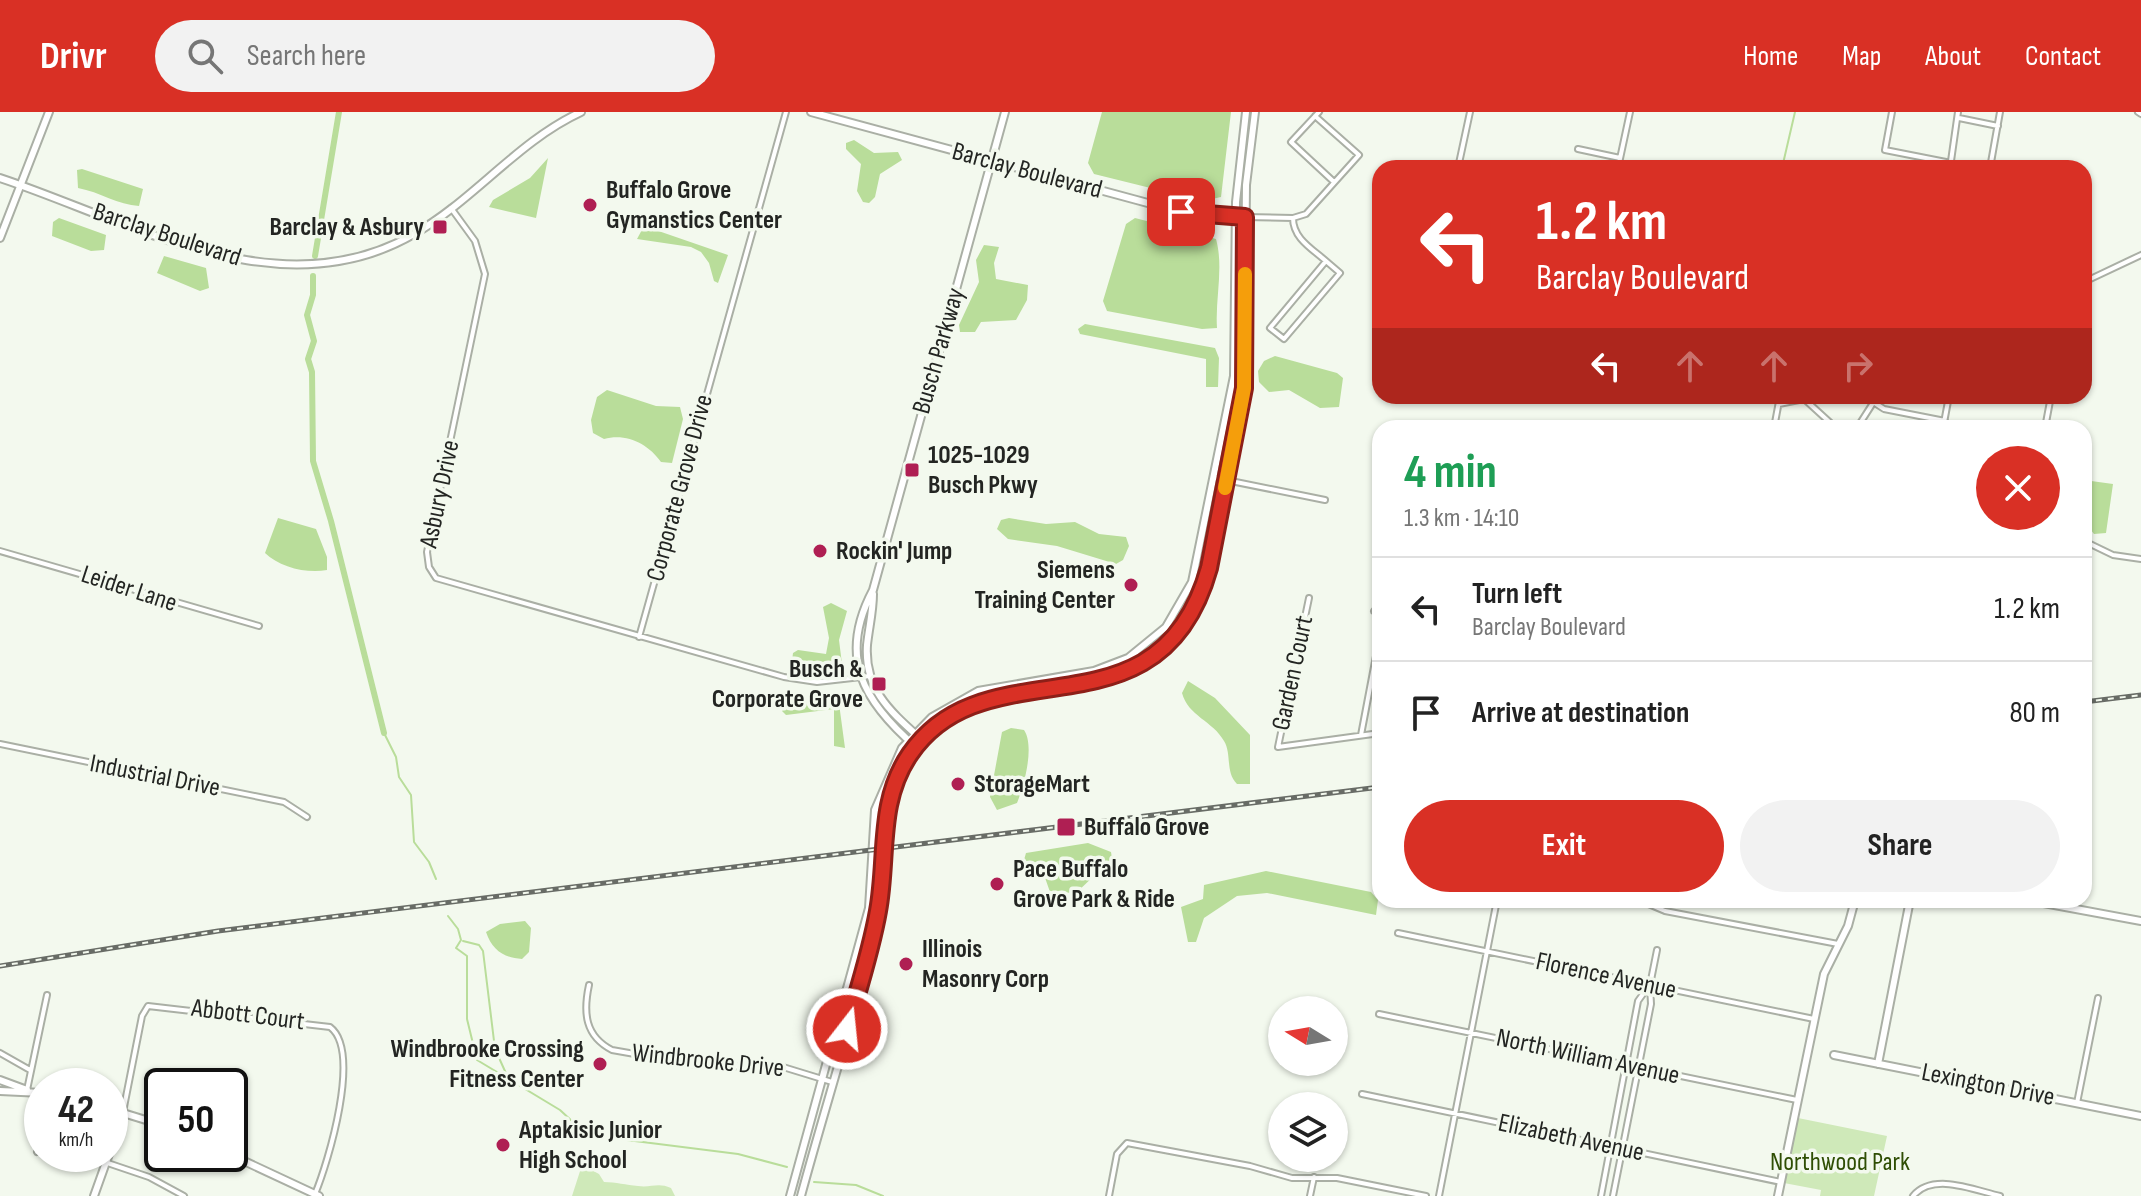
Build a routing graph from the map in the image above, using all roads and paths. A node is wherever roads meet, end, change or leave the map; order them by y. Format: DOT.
graph roads {
  1 [pos="49,112"];
  2 [pos="581,112"];
  3 [pos="786,112"];
  4 [pos="811,112"];
  5 [pos="1005,112"];
  6 [pos="1246,112"];
  7 [pos="1255,112"];
  8 [pos="1470,112"];
  9 [pos="1630,112"];
  10 [pos="1892,112"];
  11 [pos="2000,112"];
  12 [pos="1317,114"];
  13 [pos="1959,115"];
  14 [pos="1998,126"];
  15 [pos="1578,149"];
  16 [pos="1620,158"];
  17 [pos="1460,160"];
  18 [pos="1926,160"];
  19 [pos="1951,160"];
  20 [pos="1992,160"];
  21 [pos="992,163"];
  22 [pos="0,178"];
  23 [pos="1334,182"];
  24 [pos="21,185"];
  25 [pos="451,208"];
  26 [pos="1236,217"];
  27 [pos="1245,217"];
  28 [pos="1293,218"];
  29 [pos="0,238"];
  30 [pos="2141,255"];
  31 [pos="1326,261"];
  32 [pos="2092,278"];
  33 [pos="1781,404"];
  34 [pos="1809,404"];
  35 [pos="1875,404"];
  36 [pos="1778,405"];
  37 [pos="1775,420"];
  38 [pos="1827,420"];
  39 [pos="1940,420"];
  40 [pos="1216,478"];
  41 [pos="1227,481"];
  42 [pos="1325,500"];
  43 [pos="2092,545"];
  44 [pos="0,551"];
  45 [pos="2141,559"];
  46 [pos="873,590"];
  47 [pos="1309,598"];
  48 [pos="259,626"];
  49 [pos="639,637"];
  50 [pos="870,676"];
  51 [pos="1372,677"];
  52 [pos="860,678"];
  53 [pos="914,733"];
  54 [pos="1372,734"];
  55 [pos="1361,735"];
  56 [pos="908,740"];
  57 [pos="922,740"];
  58 [pos="0,744"];
  59 [pos="916,747"];
  60 [pos="307,817"];
  61 [pos="1495,908"];
  62 [pos="1678,908"];
  63 [pos="1852,908"];
  64 [pos="1908,908"];
  65 [pos="2070,908"];
  66 [pos="2141,921"];
  67 [pos="1398,933"];
  68 [pos="1838,944"];
  69 [pos="1657,950"];
  70 [pos="1487,951"];
  71 [pos="589,985"];
  72 [pos="1650,985"];
  73 [pos="47,995"];
  74 [pos="2098,998"];
  75 [pos="1379,1014"];
  76 [pos="1815,1019"];
  77 [pos="1471,1032"];
  78 [pos="0,1053"];
  79 [pos="1834,1055"];
  80 [pos="1625,1064"];
  81 [pos="1878,1064"];
  82 [pos="1638,1067"];
  83 [pos="26,1068"];
  84 [pos="30,1068"];
  85 [pos="823,1078"];
  86 [pos="0,1080"];
  87 [pos="832,1082"];
  88 [pos="128,1087"];
  89 [pos="24,1089"];
  90 [pos="24,1090"];
  91 [pos="0,1091"];
  92 [pos="1362,1094"];
  93 [pos="1797,1100"];
  94 [pos="2077,1103"];
  95 [pos="1455,1113"];
  96 [pos="2141,1116"];
  97 [pos="1609,1147"];
  98 [pos="1622,1149"];
  99 [pos="248,1163"];
  100 [pos="128,1170"];
  101 [pos="102,1172"];
  102 [pos="1314,1177"];
  103 [pos="1781,1182"];
  104 [pos="1393,1189"];
  105 [pos="1984,1194"];
  106 [pos="317,1195"];
  107 [pos="94,1196"];
  108 [pos="184,1196"];
  109 [pos="790,1196"];
  110 [pos="801,1196"];
  111 [pos="1109,1196"];
  112 [pos="1310,1196"];
  113 [pos="1392,1196"];
  114 [pos="1426,1196"];
  115 [pos="1439,1196"];
  116 [pos="1601,1196"];
  117 [pos="1613,1196"];
  118 [pos="1778,1196"];
  119 [pos="1913,1196"];
  120 [pos="2000,1196"];
  1 -- 24 [label="main road"];
  2 -- 25 [label="main road, Barclay Boulevard"];
  3 -- 49 [label="street, Corporate Grove Drive"];
  4 -- 21 [label="main road, Barclay Boulevard"];
  5 -- 21 [label="main road, Busch Parkway"];
  6 -- 26 [label="main road"];
  7 -- 27 [label="main road"];
  8 -- 17 [label="street"];
  9 -- 16 [label="street"];
  10 -- 18 [label="street"];
  11 -- 14 [label="street"];
  12 -- 23 [label="street"];
  12 -- 23 [label="street"];
  13 -- 14 [label="street"];
  13 -- 19 [label="street"];
  14 -- 20 [label="street"];
  15 -- 16 [label="street"];
  21 -- 26 [label="main road, Barclay Boulevard"];
  21 -- 46 [label="main road, Busch Parkway"];
  22 -- 24 [label="main road, Barclay Boulevard"];
  23 -- 28 [label="street"];
  24 -- 25 [label="main road, Barclay Boulevard"];
  24 -- 29 [label="main road"];
  25 -- 49 [label="street, Asbury Drive"];
  26 -- 27 [label="main road, Barclay Boulevard"];
  26 -- 40 [label="main road"];
  27 -- 28 [label="street"];
  27 -- 41 [label="main road"];
  28 -- 31 [label="street"];
  30 -- 32 [label="street"];
  31 -- 31 [label="street"];
  33 -- 36 [label="street"];
  34 -- 38 [label="street"];
  35 -- 39 [label="street"];
  36 -- 37 [label="street"];
  40 -- 41 [label="street"];
  40 -- 53 [label="main road"];
  41 -- 42 [label="street"];
  41 -- 57 [label="main road"];
  43 -- 45 [label="street"];
  44 -- 48 [label="street, Leider Lane"];
  46 -- 50 [label="main road, Busch Parkway"];
  46 -- 52 [label="main road, Busch Parkway"];
  47 -- 55 [label="street, Garden Court"];
  49 -- 52 [label="street"];
  50 -- 52 [label="street"];
  50 -- 53 [label="main road, Busch Parkway"];
  51 -- 55 [label="street"];
  52 -- 56 [label="main road, Busch Parkway"];
  53 -- 56 [label="main road"];
  53 -- 57 [label="main road, Busch Parkway"];
  54 -- 55 [label="street"];
  56 -- 59 [label="main road, Busch Parkway"];
  56 -- 85 [label="main road"];
  57 -- 59 [label="main road"];
  58 -- 60 [label="street, Industrial Drive"];
  59 -- 87 [label="main road"];
  61 -- 70 [label="street"];
  62 -- 68 [label="street"];
  63 -- 68 [label="main road"];
  64 -- 81 [label="main road"];
  65 -- 66 [label="main road"];
  67 -- 70 [label="street, Florence Avenue"];
  68 -- 76 [label="main road"];
  69 -- 72 [label="street"];
  70 -- 72 [label="street, Florence Avenue"];
  70 -- 77 [label="street"];
  71 -- 85 [label="street, Windbrooke Drive"];
  72 -- 76 [label="street, Florence Avenue"];
  72 -- 80 [label="street"];
  72 -- 82 [label="street"];
  73 -- 84 [label="street"];
  74 -- 94 [label="street"];
  75 -- 77 [label="street, North William Avenue"];
  76 -- 93 [label="main road"];
  77 -- 80 [label="street, North William Avenue"];
  77 -- 95 [label="street"];
  78 -- 83 [label="street"];
  79 -- 81 [label="main road, Lexington Drive"];
  80 -- 82 [label="street, North William Avenue"];
  80 -- 97 [label="street"];
  81 -- 94 [label="main road, Lexington Drive"];
  82 -- 93 [label="street, North William Avenue"];
  82 -- 98 [label="street"];
  85 -- 87 [label="street, Windbrooke Drive"];
  85 -- 109 [label="main road"];
  86 -- 89 [label="main road"];
  87 -- 110 [label="main road"];
  88 -- 106 [label="street, Abbott Court"];
  90 -- 91 [label="main road"];
  92 -- 95 [label="street, Elizabeth Avenue"];
  93 -- 103 [label="main road"];
  94 -- 96 [label="main road, Lexington Drive"];
  95 -- 97 [label="street, Elizabeth Avenue"];
  95 -- 115 [label="street"];
  97 -- 98 [label="street, Elizabeth Avenue"];
  97 -- 116 [label="street"];
  98 -- 103 [label="street, Elizabeth Avenue"];
  98 -- 117 [label="street"];
  99 -- 106 [label="main road"];
  100 -- 108 [label="street"];
  101 -- 107 [label="main road"];
  102 -- 104 [label="street"];
  102 -- 111 [label="street"];
  102 -- 112 [label="street"];
  103 -- 118 [label="main road"];
  104 -- 113 [label="street"];
  104 -- 114 [label="street"];
  105 -- 119 [label="street"];
  105 -- 120 [label="street"];
}
